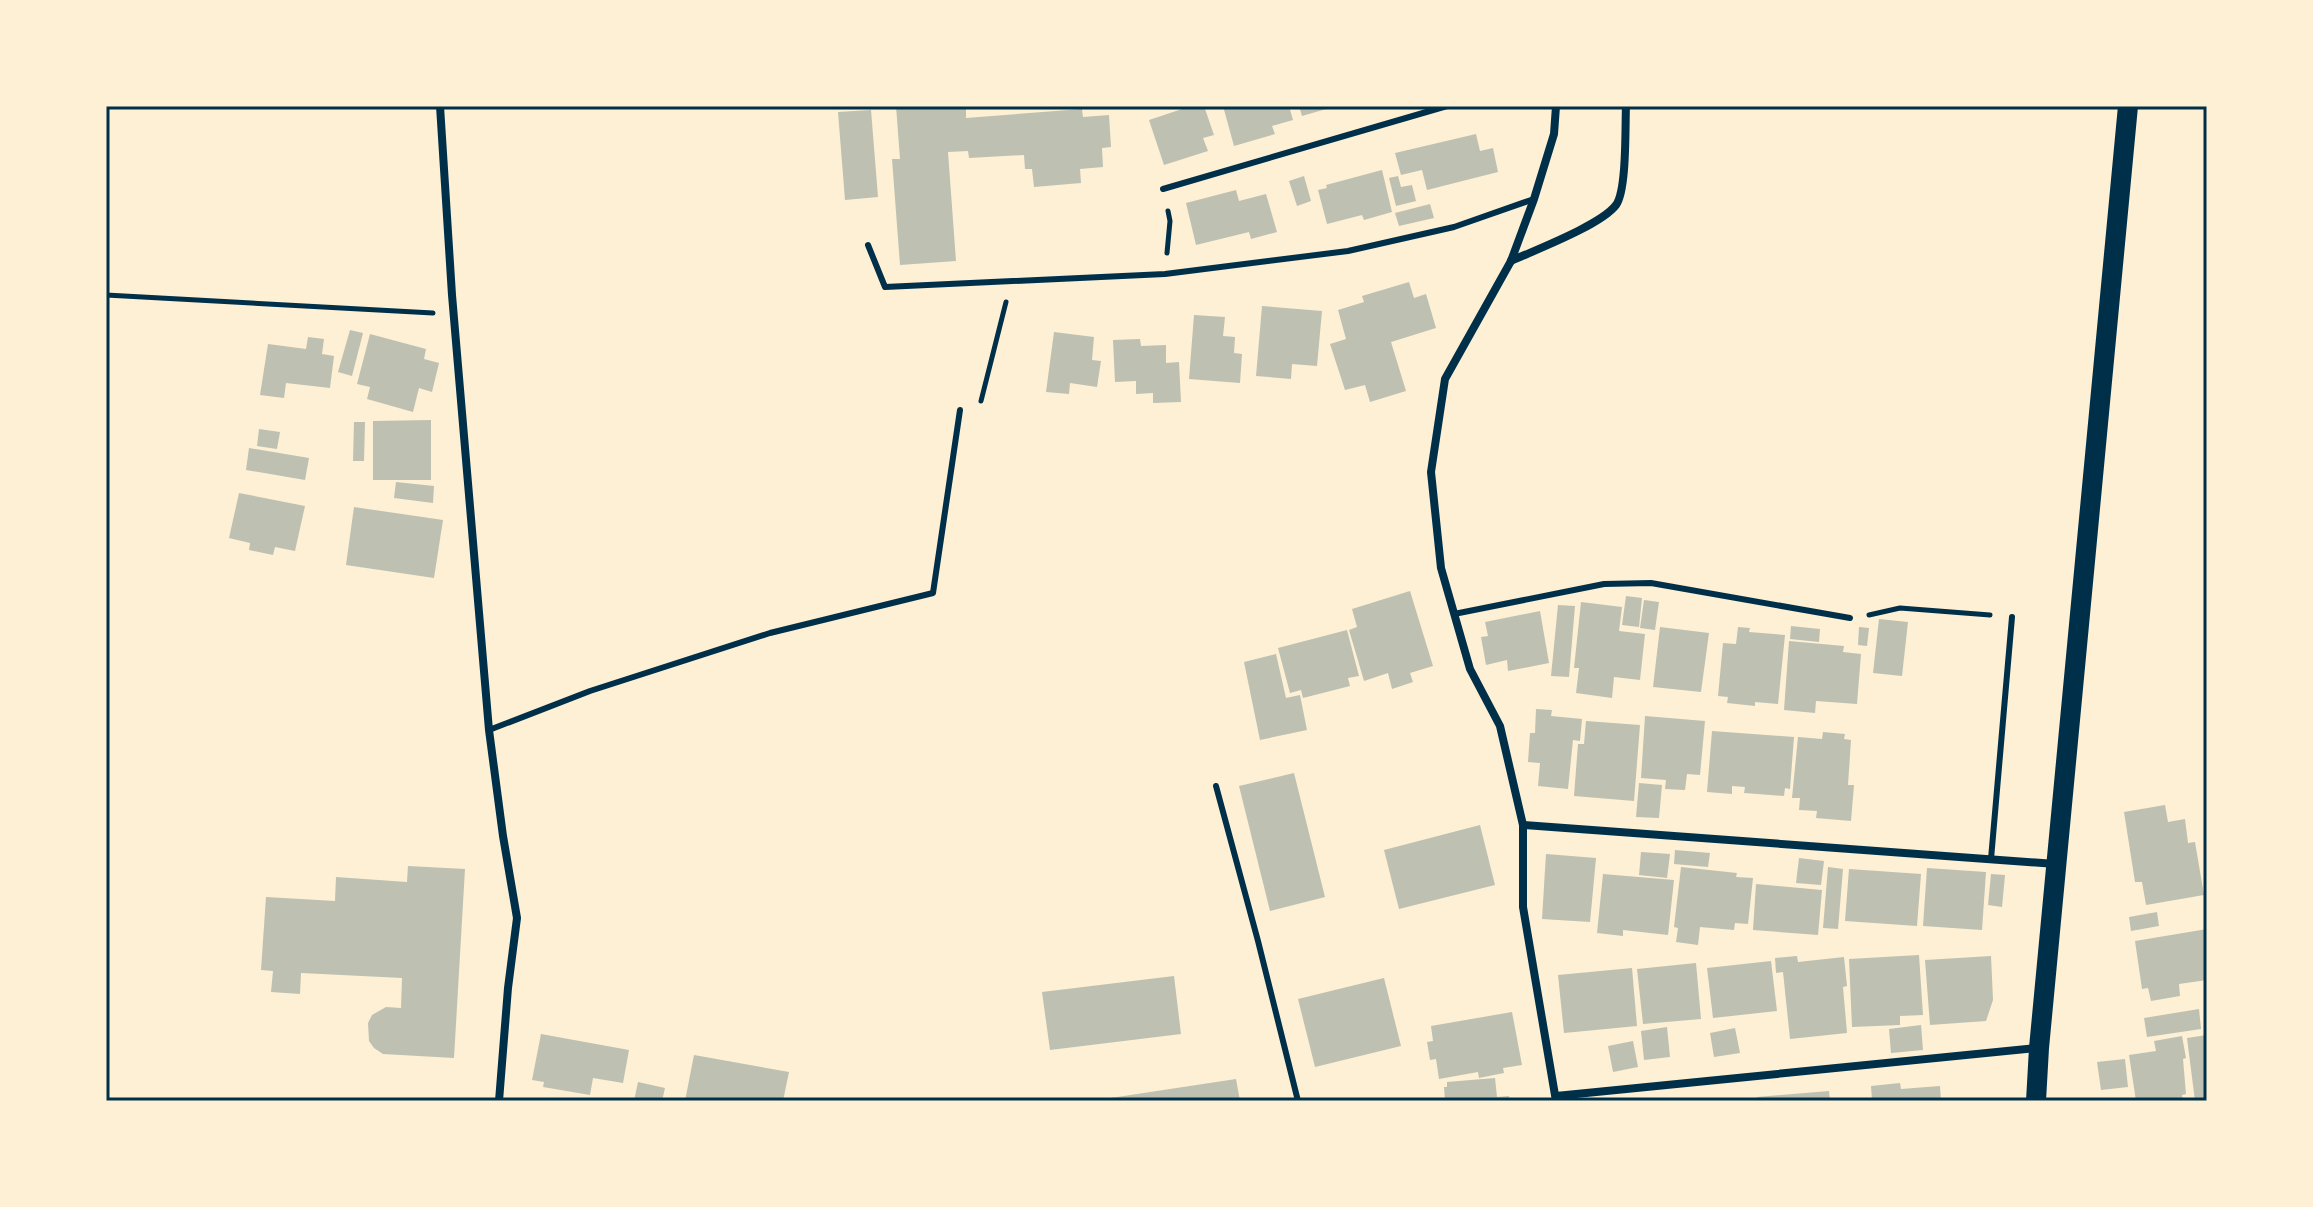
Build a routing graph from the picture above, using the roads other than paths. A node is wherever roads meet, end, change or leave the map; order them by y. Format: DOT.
graph roads {
  1 [pos="440,106"];
  2 [pos="1447,106"];
  3 [pos="1556,106"];
  4 [pos="1626,106"];
  5 [pos="2128,106"];
  6 [pos="1163,189"];
  7 [pos="1534,199"];
  8 [pos="868,245"];
  9 [pos="1511,261"];
  10 [pos="960,410"];
  11 [pos="1454,614"];
  12 [pos="2012,617"];
  13 [pos="1850,618"];
  14 [pos="489,730"];
  15 [pos="1216,786"];
  16 [pos="1523,825"];
  17 [pos="1991,859"];
  18 [pos="2056,864"];
  19 [pos="2039,1048"];
  20 [pos="1556,1098"];
  21 [pos="499,1101"];
  22 [pos="1298,1101"];
  23 [pos="2036,1101"];
  1 -- 14 [label="street"];
  2 -- 6 [label="lane"];
  3 -- 7 [label="street"];
  4 -- 9 [label="street"];
  5 -- 18 [label="main road"];
  7 -- 8 [label="lane"];
  7 -- 9 [label="street"];
  9 -- 11 [label="street"];
  10 -- 14 [label="lane"];
  11 -- 13 [label="lane"];
  11 -- 16 [label="street"];
  12 -- 17 [label="lane"];
  14 -- 21 [label="street"];
  15 -- 22 [label="lane"];
  16 -- 17 [label="street"];
  16 -- 20 [label="street"];
  17 -- 18 [label="street"];
  18 -- 19 [label="main road"];
  19 -- 20 [label="street"];
  19 -- 23 [label="main road"];
}
